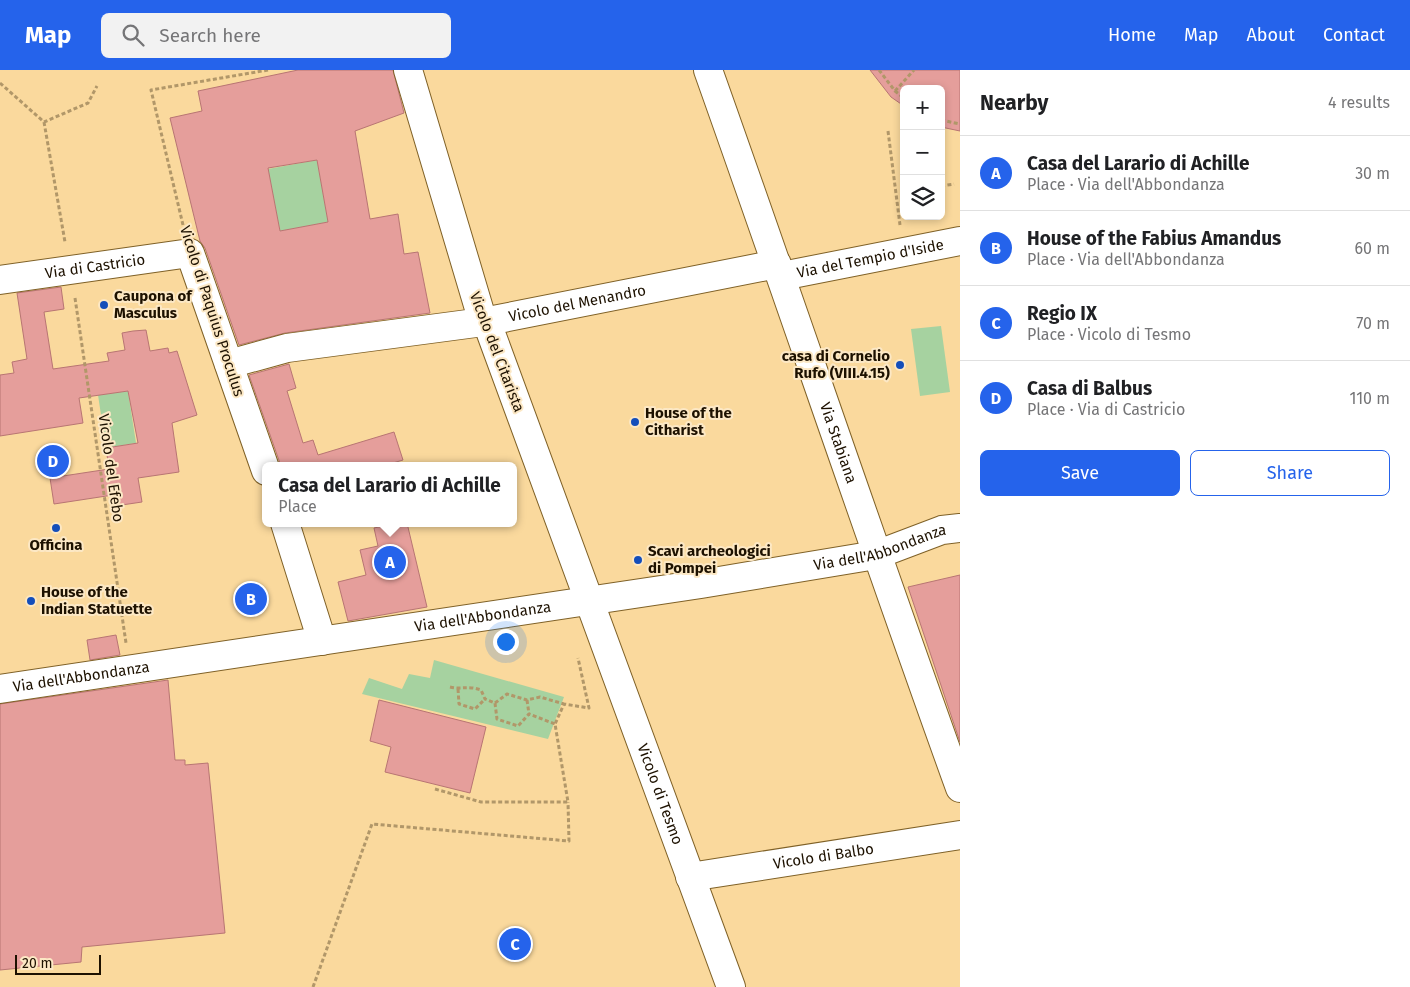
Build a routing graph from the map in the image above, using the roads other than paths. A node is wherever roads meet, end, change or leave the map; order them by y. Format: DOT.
graph roads {
  1 [pos="408,70"];
  2 [pos="708,70"];
  3 [pos="960,241"];
  4 [pos="190,253"];
  5 [pos="779,270"];
  6 [pos="0,280"];
  7 [pos="483,322"];
  8 [pos="228,364"];
  9 [pos="263,462"];
  10 [pos="286,527"];
  11 [pos="960,528"];
  12 [pos="876,555"];
  13 [pos="590,600"];
  14 [pos="322,640"];
  15 [pos="0,689"];
  16 [pos="960,788"];
  17 [pos="958,835"];
  18 [pos="690,877"];
  19 [pos="731,987"];
  1 -- 7 [label="street, Vicolo del Citarista"];
  2 -- 5 [label="street, Via Stabiana"];
  3 -- 5 [label="street, Via del Tempio d'Iside"];
  4 -- 6 [label="street, Via di Castricio"];
  4 -- 8 [label="street, Vicolo di Paquius Proculus"];
  5 -- 7 [label="street, Vicolo del Menandro"];
  5 -- 12 [label="street, Via Stabiana"];
  7 -- 8 [label="street, Vicolo del Menandro"];
  7 -- 13 [label="street, Vicolo del Citarista"];
  8 -- 9 [label="street, Vicolo di Paquius Proculus"];
  10 -- 14 [label="street"];
  11 -- 12 [label="street, Via dell'Abbondanza"];
  12 -- 13 [label="street, Via dell'Abbondanza"];
  12 -- 16 [label="street, Via Stabiana"];
  13 -- 14 [label="street, Via dell'Abbondanza"];
  13 -- 18 [label="street, Vicolo di Tesmo"];
  14 -- 15 [label="street, Via dell'Abbondanza"];
  17 -- 18 [label="street, Vicolo di Balbo"];
  18 -- 19 [label="street, Vicolo di Tesmo"];
}
